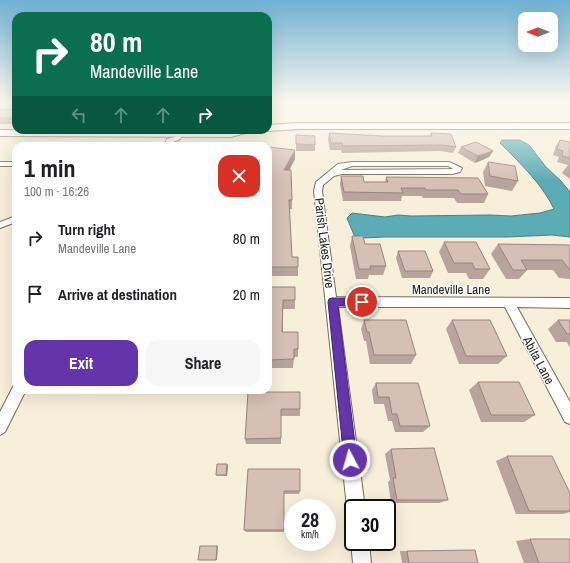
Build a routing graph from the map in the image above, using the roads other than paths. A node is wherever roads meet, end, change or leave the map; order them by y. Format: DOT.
graph roads {
  1 [pos="0,134"];
  2 [pos="231,134"];
  3 [pos="179,136"];
  4 [pos="170,142"];
  5 [pos="181,142"];
  6 [pos="0,164"];
  7 [pos="12,164"];
  8 [pos="331,174"];
  9 [pos="12,222"];
  10 [pos="0,226"];
  11 [pos="332,302"];
  12 [pos="509,303"];
  13 [pos="570,303"];
  14 [pos="17,394"];
  15 [pos="570,417"];
  16 [pos="0,427"];
  17 [pos="355,499"];
  18 [pos="361,551"];
  19 [pos="362,563"];
  1 -- 3 [label="street"];
  2 -- 3 [label="street"];
  3 -- 4 [label="street"];
  3 -- 5 [label="street"];
  6 -- 7 [label="street"];
  8 -- 8 [label="street, Parish Lakes Drive"];
  8 -- 11 [label="street, Parish Lakes Drive"];
  9 -- 10 [label="street"];
  11 -- 12 [label="street, Mandeville Lane"];
  11 -- 17 [label="street, Parish Lakes Drive"];
  12 -- 13 [label="street, Mandeville Lane"];
  12 -- 15 [label="street, Abita Lane"];
  14 -- 16 [label="street"];
  18 -- 19 [label="street"];
}
